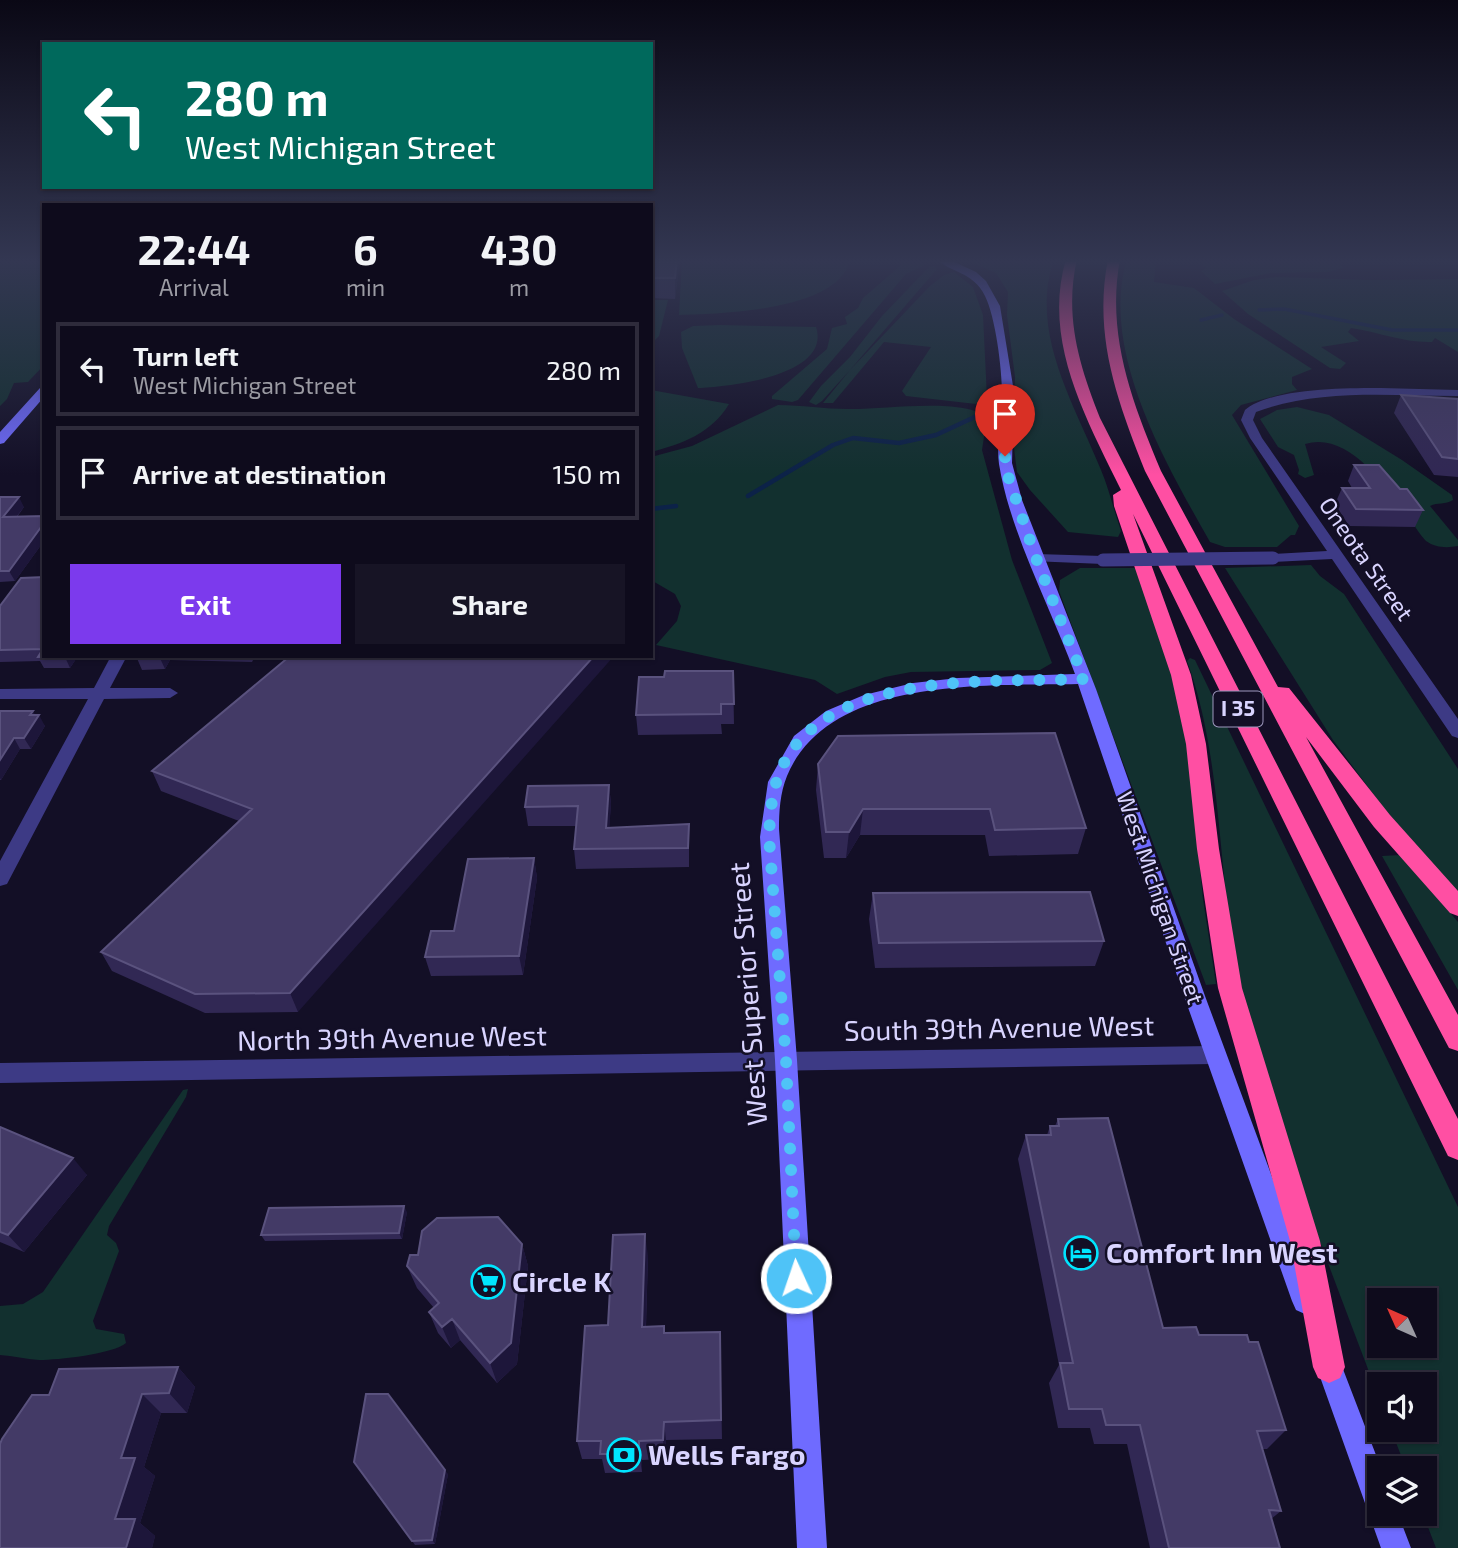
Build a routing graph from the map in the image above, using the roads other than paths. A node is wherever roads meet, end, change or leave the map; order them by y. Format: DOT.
graph roads {
  1 [pos="1000,331"];
  2 [pos="1067,331"];
  3 [pos="1111,331"];
  4 [pos="42,392"];
  5 [pos="1458,393"];
  6 [pos="0,440"];
  7 [pos="1118,469"];
  8 [pos="1336,555"];
  9 [pos="1036,558"];
  10 [pos="1245,645"];
  11 [pos="118,658"];
  12 [pos="1084,679"];
  13 [pos="99,693"];
  14 [pos="170,693"];
  15 [pos="0,694"];
  16 [pos="1458,732"];
  17 [pos="0,879"];
  18 [pos="1458,907"];
  19 [pos="1458,1040"];
  20 [pos="1213,1055"];
  21 [pos="786,1060"];
  22 [pos="0,1073"];
  23 [pos="1458,1147"];
  24 [pos="1329,1367"];
  25 [pos="1367,1469"];
  26 [pos="1388,1526"];
  27 [pos="812,1548"];
  28 [pos="1396,1548"];
  1 -- 9 [label="street, West Michigan Street"];
  2 -- 7 [label="highway, I 35"];
  3 -- 10 [label="highway, I 35"];
  4 -- 6 [label="street"];
  5 -- 8 [label="street, Oneota Street"];
  7 -- 23 [label="highway, I 35"];
  7 -- 24 [label="highway"];
  8 -- 9 [label="street, bridge"];
  8 -- 16 [label="street, Oneota Street"];
  9 -- 12 [label="street, West Michigan Street"];
  10 -- 18 [label="highway"];
  10 -- 19 [label="highway, I 35"];
  11 -- 13 [label="street"];
  12 -- 20 [label="street, West Michigan Street"];
  12 -- 21 [label="street, West Superior Street"];
  13 -- 14 [label="street"];
  13 -- 15 [label="street"];
  13 -- 17 [label="street"];
  20 -- 21 [label="street, South 39th Avenue West"];
  20 -- 24 [label="street, West Michigan Street"];
  21 -- 22 [label="street, North 39th Avenue West"];
  21 -- 27 [label="street, West Superior Street"];
  24 -- 25 [label="street, West Michigan Street"];
  26 -- 28 [label="street"];
}
